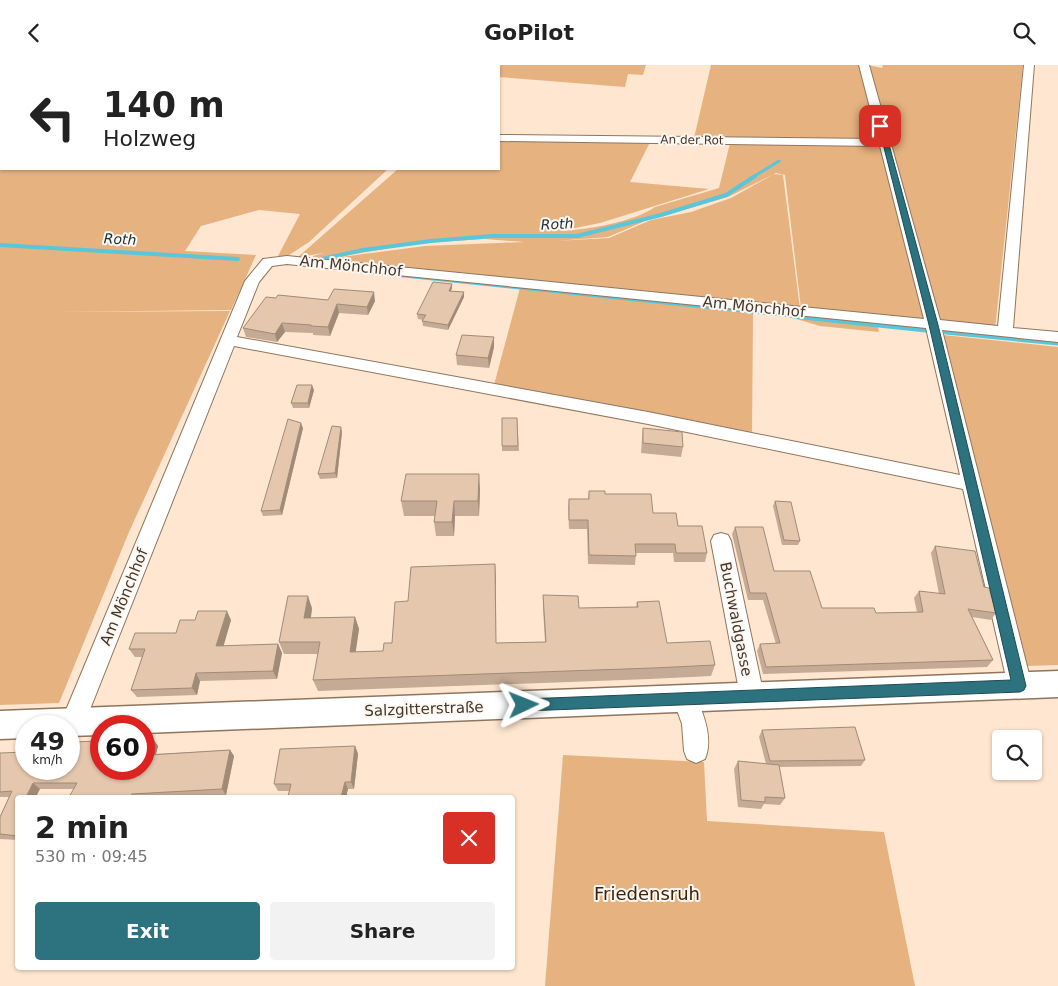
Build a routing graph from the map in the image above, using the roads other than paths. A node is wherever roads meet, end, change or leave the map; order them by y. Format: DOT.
graph roads {
  1 [pos="864,65"];
  2 [pos="1028,65"];
  3 [pos="500,138"];
  4 [pos="885,143"];
  5 [pos="934,325"];
  6 [pos="1005,332"];
  7 [pos="1058,337"];
  8 [pos="228,339"];
  9 [pos="971,484"];
  10 [pos="721,541"];
  11 [pos="1058,684"];
  12 [pos="1020,686"];
  13 [pos="752,696"];
  14 [pos="685,699"];
  15 [pos="76,715"];
  16 [pos="80,722"];
  17 [pos="15,724"];
  18 [pos="0,725"];
  19 [pos="696,751"];
  1 -- 4 [label="street"];
  2 -- 6 [label="street"];
  3 -- 4 [label="street, An der Rot"];
  4 -- 5 [label="street"];
  5 -- 6 [label="street, Am Mönchhof"];
  5 -- 8 [label="street, Am Mönchhof"];
  5 -- 9 [label="street"];
  6 -- 7 [label="street, Am Mönchhof"];
  8 -- 9 [label="street"];
  8 -- 15 [label="street, Am Mönchhof"];
  9 -- 12 [label="street"];
  10 -- 13 [label="street, Buchwaldgasse"];
  11 -- 12 [label="main road, Salzgitterstraße"];
  12 -- 13 [label="main road, Salzgitterstraße"];
  13 -- 14 [label="main road, Salzgitterstraße"];
  14 -- 16 [label="main road, Salzgitterstraße"];
  14 -- 19 [label="street"];
  17 -- 18 [label="main road, Salzgitterstraße"];
}
